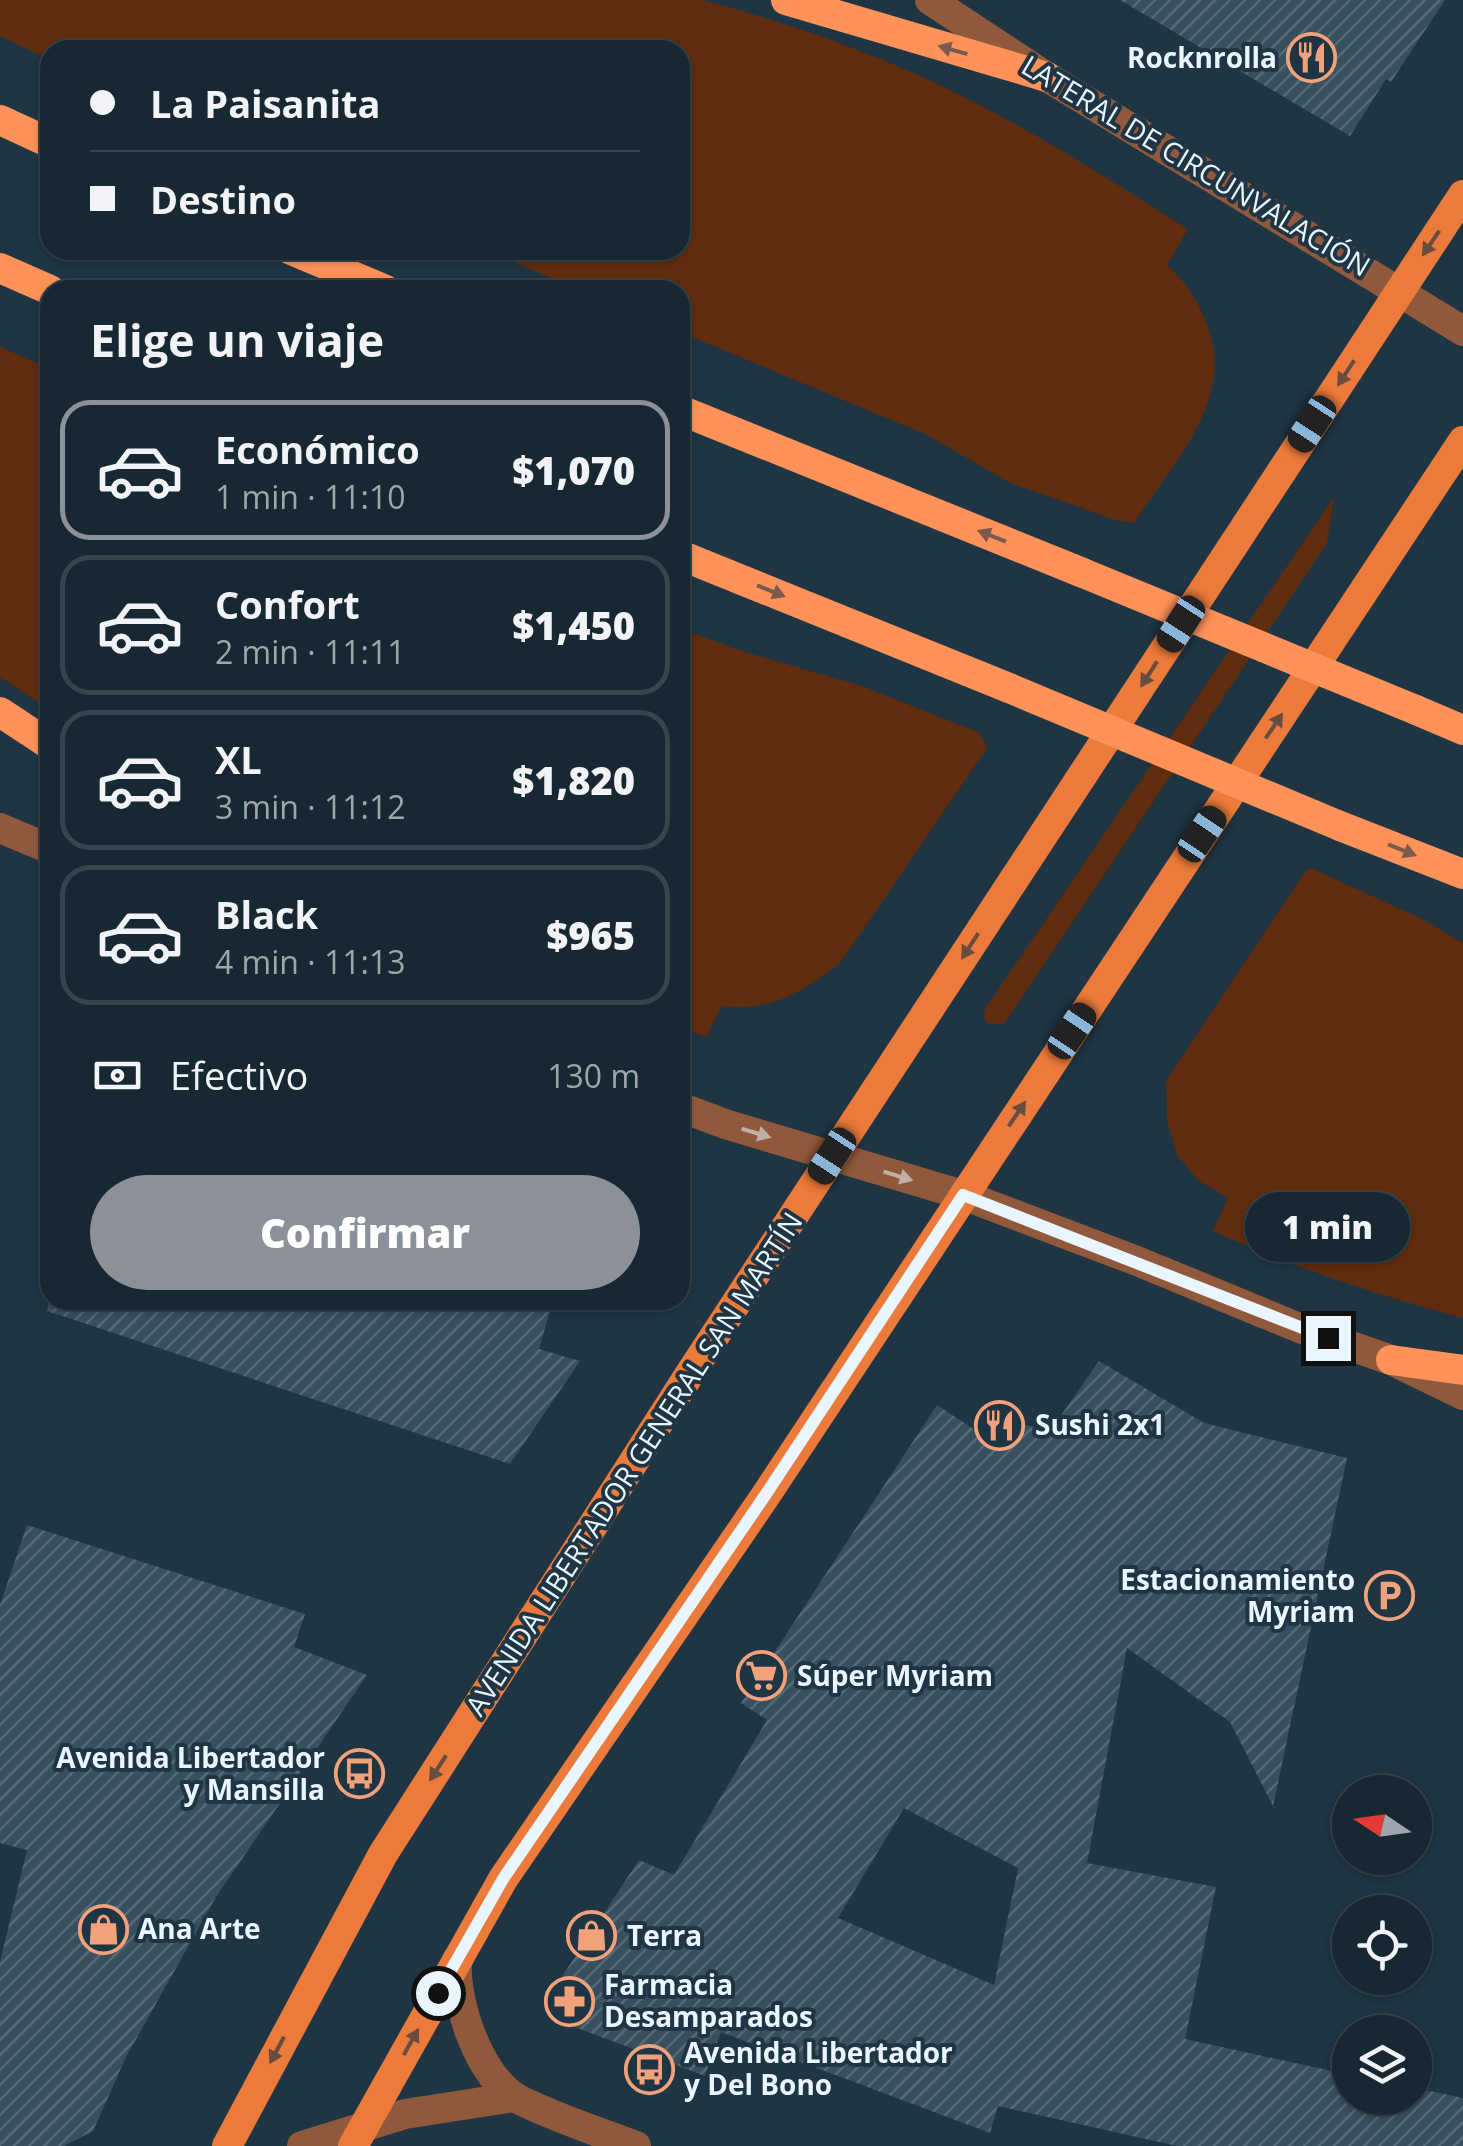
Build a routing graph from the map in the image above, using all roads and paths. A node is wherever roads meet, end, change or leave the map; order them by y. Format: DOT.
graph roads {
  1 [pos="786,0"];
  2 [pos="930,0"];
  3 [pos="1047,78"];
  4 [pos="0,120"];
  5 [pos="40,138"];
  6 [pos="1463,196"];
  7 [pos="315,260"];
  8 [pos="0,268"];
  9 [pos="362,280"];
  10 [pos="40,286"];
  11 [pos="1399,291"];
  12 [pos="1463,331"];
  13 [pos="690,414"];
  14 [pos="1463,441"];
  15 [pos="690,559"];
  16 [pos="0,712"];
  17 [pos="1463,730"];
  18 [pos="40,738"];
  19 [pos="0,828"];
  20 [pos="40,844"];
  21 [pos="1463,874"];
  22 [pos="690,1111"];
  23 [pos="832,1156"];
  24 [pos="963,1195"];
  25 [pos="1391,1360"];
  26 [pos="1463,1370"];
  27 [pos="1463,1395"];
  28 [pos="456,1960"];
  29 [pos="514,2097"];
  30 [pos="359,2135"];
  31 [pos="227,2146"];
  32 [pos="302,2146"];
  33 [pos="636,2146"];
  3 -- 1 [label="highway, one-way"];
  2 -- 3 [label="street, LATERAL DE CIRCUNVALACIÓN"];
  3 -- 11 [label="street, LATERAL DE CIRCUNVALACIÓN"];
  4 -- 5 [label="highway"];
  6 -- 11 [label="main road, AVENIDA LIBERTADOR GENERAL SAN MARTÍN, one-way"];
  7 -- 9 [label="highway"];
  8 -- 10 [label="highway"];
  11 -- 12 [label="street, LATERAL DE CIRCUNVALACIÓN"];
  11 -- 23 [label="main road, AVENIDA LIBERTADOR GENERAL SAN MARTÍN, one-way"];
  17 -- 13 [label="highway, one-way, bridge"];
  24 -- 14 [label="main road, one-way"];
  15 -- 21 [label="highway, one-way, bridge"];
  16 -- 18 [label="highway"];
  19 -- 20 [label="street"];
  22 -- 23 [label="street, one-way"];
  23 -- 24 [label="street, one-way"];
  23 -- 31 [label="main road, AVENIDA LIBERTADOR GENERAL SAN MARTÍN, one-way"];
  24 -- 25 [label="street"];
  24 -- 28 [label="main road"];
  25 -- 26 [label="highway"];
  25 -- 27 [label="street"];
  28 -- 29 [label="street"];
  30 -- 28 [label="main road, one-way"];
  29 -- 30 [label="street"];
  29 -- 33 [label="street"];
  30 -- 32 [label="street"];
}
